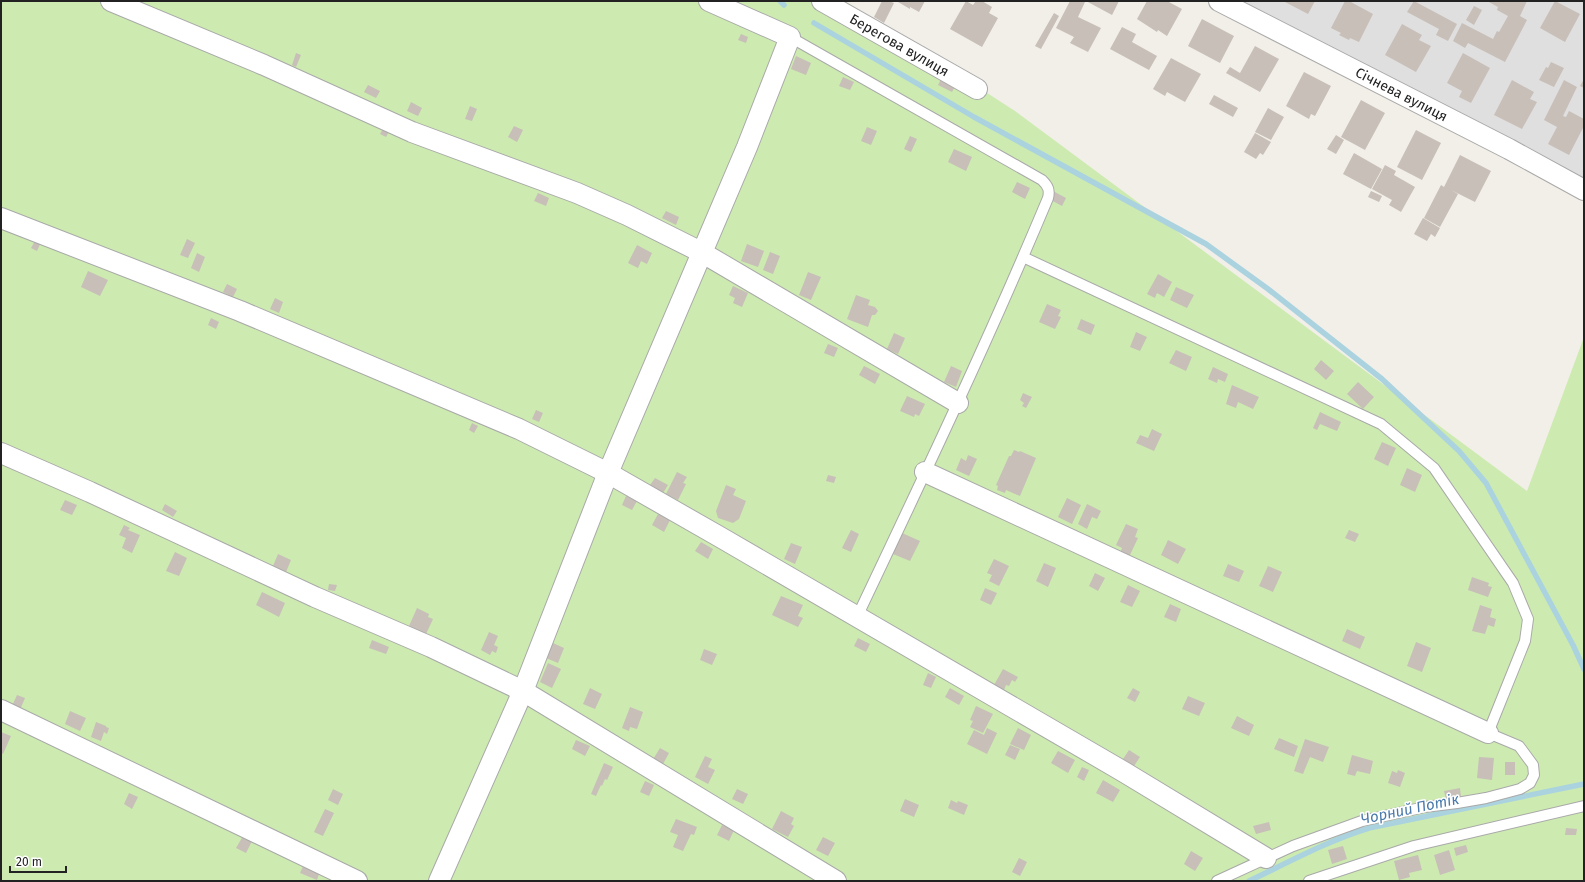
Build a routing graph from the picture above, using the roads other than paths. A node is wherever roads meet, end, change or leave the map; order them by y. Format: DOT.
graph roads {
  1 [pos="111,1"];
  2 [pos="709,1"];
  3 [pos="822,1"];
  4 [pos="1219,1"];
  5 [pos="790,37"];
  6 [pos="976,89"];
  7 [pos="1584,190"];
  8 [pos="1,218"];
  9 [pos="701,252"];
  10 [pos="1024,257"];
  11 [pos="958,403"];
  12 [pos="1,454"];
  13 [pos="925,472"];
  14 [pos="608,473"];
  15 [pos="857,617"];
  16 [pos="523,691"];
  17 [pos="1,710"];
  18 [pos="1488,733"];
  19 [pos="1584,806"];
  20 [pos="1266,858"];
  21 [pos="357,881"];
  22 [pos="439,881"];
  23 [pos="836,881"];
  24 [pos="1217,881"];
  25 [pos="1309,881"];
  1 -- 9 [label="street"];
  2 -- 5 [label="street"];
  3 -- 6 [label="street, Берегова вулиця"];
  4 -- 7 [label="street, Січнева вулиця"];
  5 -- 9 [label="street"];
  5 -- 10 [label="lane"];
  8 -- 14 [label="street"];
  9 -- 11 [label="street"];
  9 -- 14 [label="street"];
  10 -- 11 [label="lane"];
  10 -- 18 [label="lane"];
  11 -- 13 [label="lane"];
  12 -- 16 [label="street"];
  13 -- 15 [label="lane"];
  13 -- 18 [label="street"];
  14 -- 15 [label="street"];
  14 -- 16 [label="street"];
  15 -- 20 [label="street"];
  16 -- 22 [label="street"];
  16 -- 23 [label="street"];
  17 -- 21 [label="street"];
  18 -- 20 [label="lane"];
  19 -- 25 [label="lane"];
  20 -- 24 [label="lane"];
}
